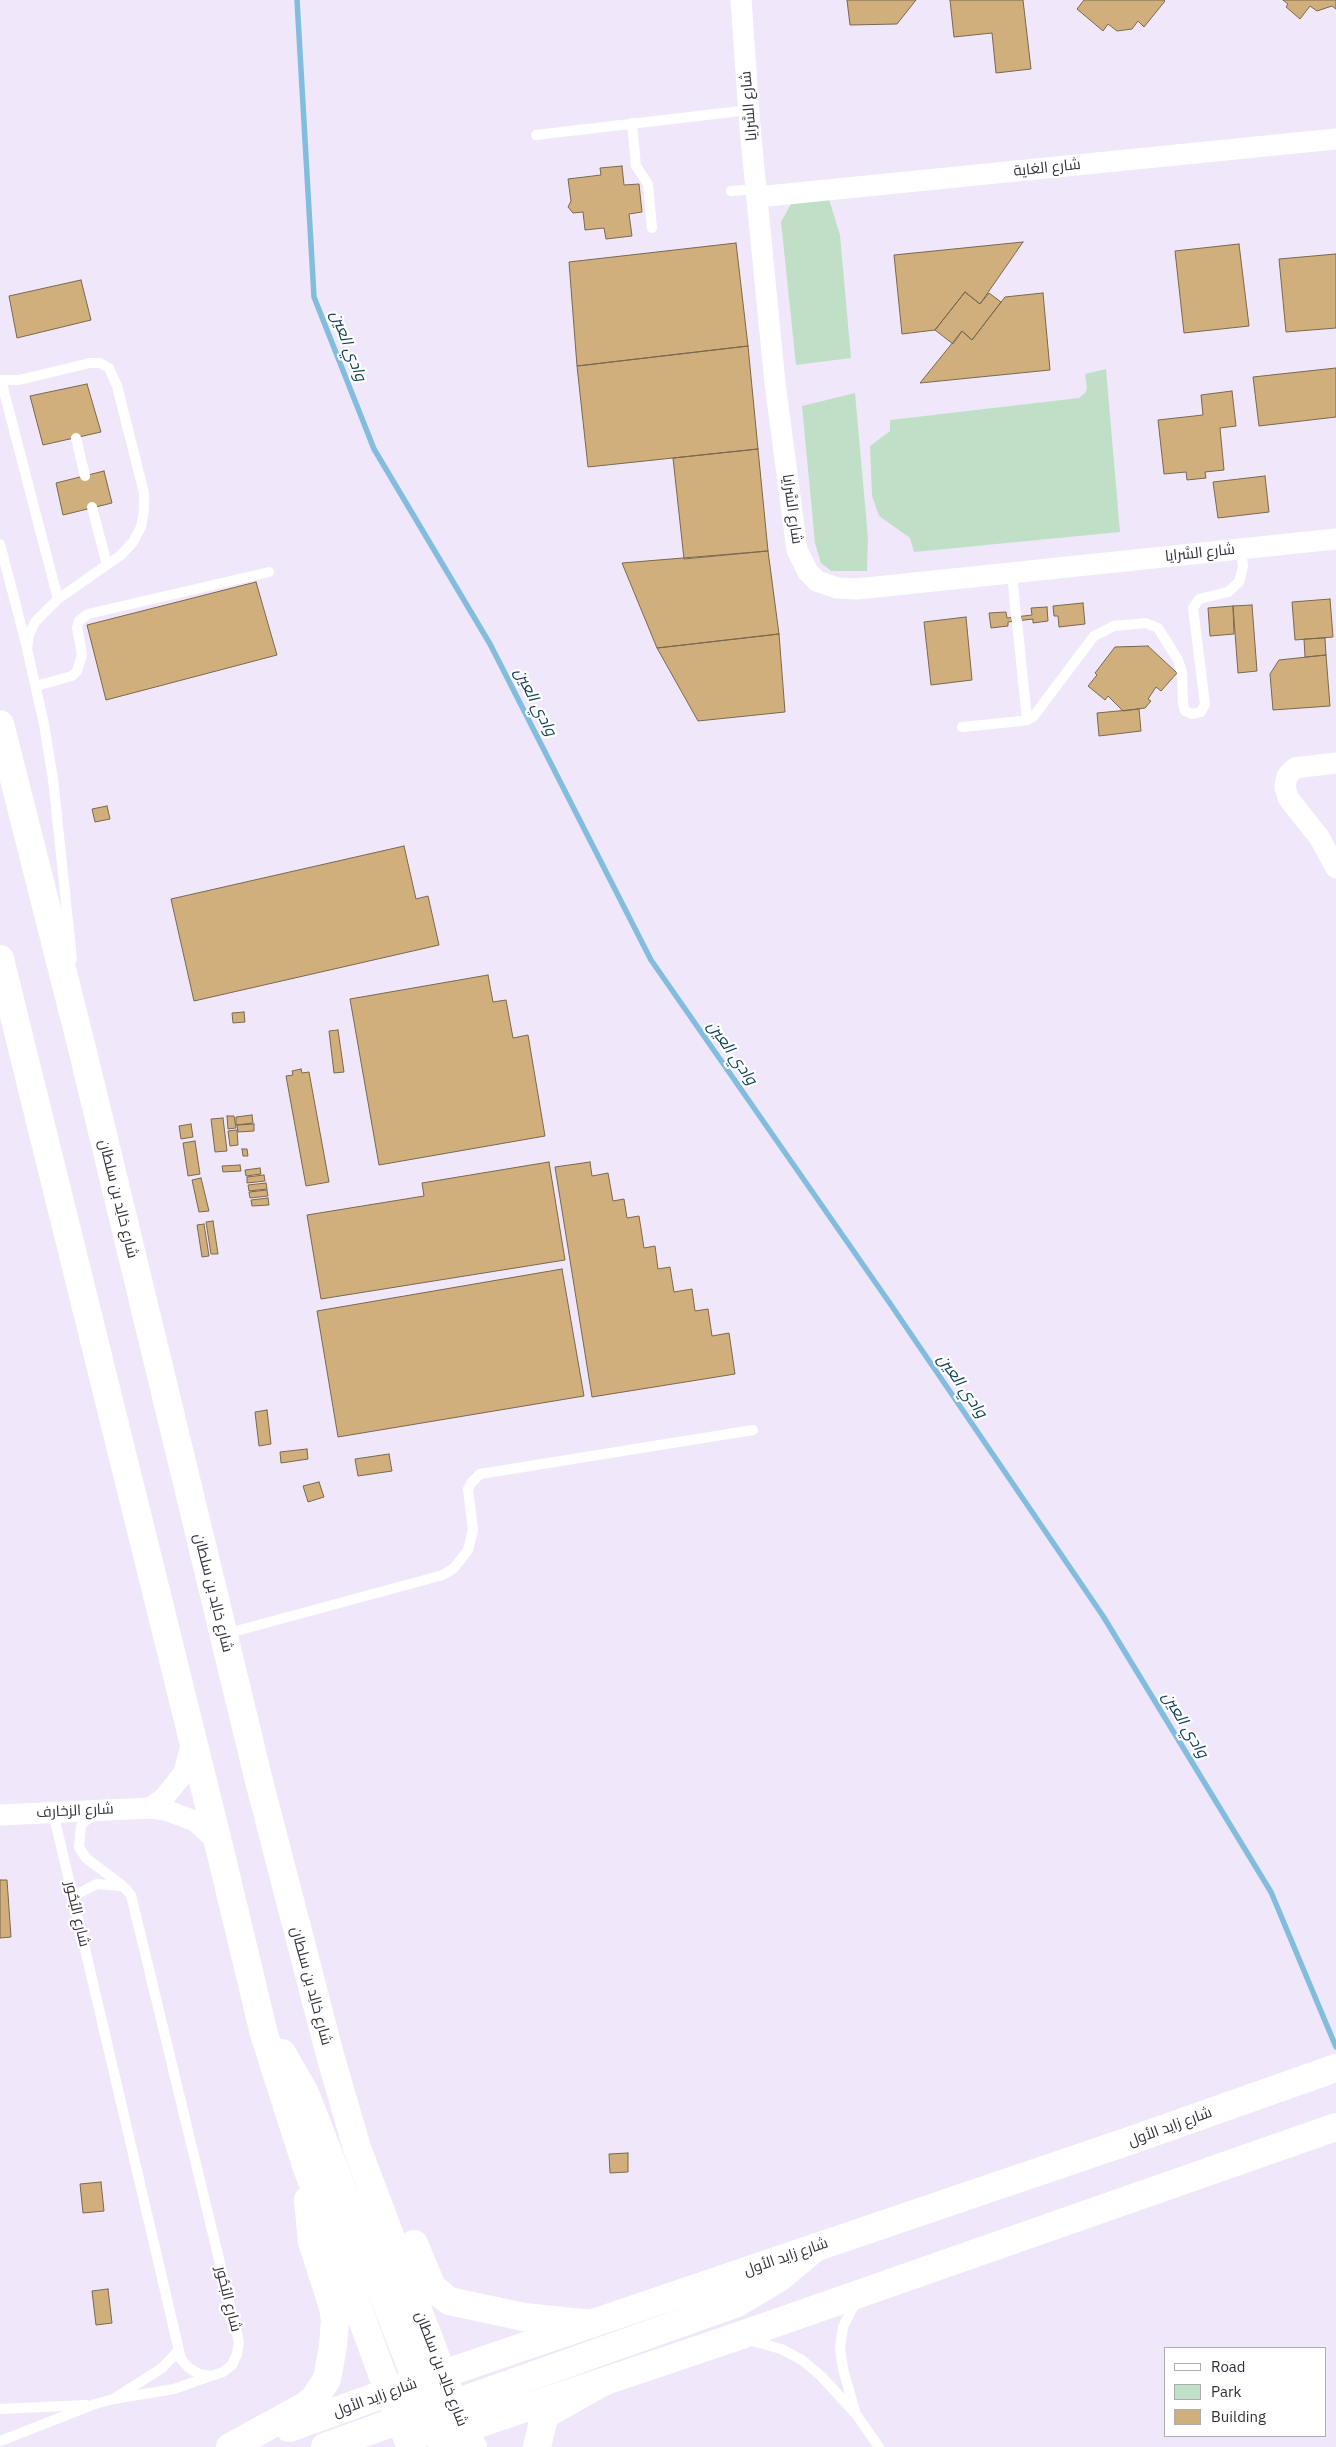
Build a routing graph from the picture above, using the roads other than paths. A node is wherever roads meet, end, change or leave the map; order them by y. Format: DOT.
graph roads {
  1 [pos="741,0"];
  2 [pos="749,110"];
  3 [pos="632,123"];
  4 [pos="536,135"];
  5 [pos="1336,139"];
  6 [pos="731,192"];
  7 [pos="757,193"];
  8 [pos="652,228"];
  9 [pos="0,380"];
  10 [pos="76,438"];
  11 [pos="85,476"];
  12 [pos="92,507"];
  13 [pos="1336,539"];
  14 [pos="0,544"];
  15 [pos="1241,548"];
  16 [pos="107,564"];
  17 [pos="269,572"];
  18 [pos="1012,572"];
  19 [pos="58,599"];
  20 [pos="27,650"];
  21 [pos="36,686"];
  22 [pos="1027,720"];
  23 [pos="0,724"];
  24 [pos="962,727"];
  25 [pos="1336,763"];
  26 [pos="1336,868"];
  27 [pos="0,959"];
  28 [pos="81,1044"];
  29 [pos="753,1430"];
  30 [pos="224,1634"];
  31 [pos="192,1742"];
  32 [pos="150,1808"];
  33 [pos="106,1810"];
  34 [pos="53,1812"];
  35 [pos="0,1815"];
  36 [pos="218,1842"];
  37 [pos="123,1886"];
  38 [pos="73,1896"];
  39 [pos="264,2034"];
  40 [pos="1336,2068"];
  41 [pos="1336,2127"];
  42 [pos="357,2148"];
  43 [pos="307,2168"];
  44 [pos="816,2247"];
  45 [pos="865,2291"];
  46 [pos="592,2324"];
  47 [pos="733,2338"];
  48 [pos="179,2350"];
  49 [pos="443,2374"];
  50 [pos="211,2376"];
  51 [pos="603,2382"];
  52 [pos="389,2393"];
  53 [pos="114,2398"];
  54 [pos="95,2404"];
  55 [pos="0,2409"];
  56 [pos="856,2414"];
  57 [pos="437,2419"];
  58 [pos="0,2441"];
  59 [pos="230,2447"];
  60 [pos="237,2447"];
  61 [pos="325,2447"];
  62 [pos="412,2447"];
  63 [pos="537,2447"];
  64 [pos="879,2447"];
  1 -- 2 [label="street, شارع السَّرايا"];
  2 -- 3 [label="lane"];
  2 -- 7 [label="street, شارع السَّرايا"];
  3 -- 4 [label="lane"];
  3 -- 8 [label="lane"];
  5 -- 7 [label="street, شارع الغاية"];
  6 -- 7 [label="lane"];
  7 -- 18 [label="street, شارع السَّرايا"];
  9 -- 16 [label="lane"];
  9 -- 19 [label="lane"];
  10 -- 11 [label="lane"];
  12 -- 16 [label="lane"];
  13 -- 15 [label="street, شارع السَّرايا"];
  14 -- 20 [label="lane"];
  15 -- 18 [label="street, شارع السَّرايا"];
  15 -- 22 [label="lane"];
  16 -- 19 [label="lane"];
  17 -- 21 [label="lane"];
  18 -- 22 [label="lane"];
  19 -- 20 [label="lane"];
  20 -- 21 [label="lane"];
  21 -- 28 [label="lane"];
  22 -- 24 [label="lane"];
  23 -- 28 [label="main road, شارع خالِد بن سلطان"];
  25 -- 26 [label="street"];
  27 -- 31 [label="main road, شارع خالِد بن سلطان"];
  28 -- 30 [label="main road, شارع خالِد بن سلطان"];
  29 -- 30 [label="lane"];
  30 -- 42 [label="main road, شارع خالِد بن سلطان"];
  31 -- 32 [label="street"];
  31 -- 36 [label="main road, شارع خالِد بن سلطان"];
  32 -- 33 [label="street, شارع الزخارف"];
  32 -- 36 [label="street, شارع الزخارف"];
  33 -- 34 [label="street, شارع الزخارف"];
  33 -- 37 [label="lane, شارع البُحُور"];
  34 -- 35 [label="street, شارع الزخارف"];
  34 -- 38 [label="lane, شارع البُحُور"];
  36 -- 39 [label="main road, شارع خالِد بن سلطان"];
  37 -- 38 [label="lane"];
  37 -- 50 [label="lane, شارع البُحُور"];
  38 -- 48 [label="lane, شارع البُحُور"];
  39 -- 43 [label="main road, شارع خالِد بن سلطان"];
  39 -- 57 [label="main road"];
  40 -- 44 [label="main road, شارع زايد الأول"];
  41 -- 45 [label="main road"];
  42 -- 46 [label="main road"];
  42 -- 49 [label="main road, شارع خالِد بن سلطان"];
  43 -- 52 [label="main road, شارع خالِد بن سلطان"];
  43 -- 59 [label="main road"];
  44 -- 46 [label="main road, شارع زايد الأول"];
  44 -- 57 [label="main road"];
  45 -- 47 [label="main road"];
  45 -- 56 [label="lane"];
  46 -- 49 [label="main road, شارع زايد الأول"];
  47 -- 51 [label="main road"];
  47 -- 56 [label="lane"];
  48 -- 50 [label="lane, شارع البُحُور"];
  48 -- 53 [label="lane"];
  49 -- 57 [label="main road, شارع خالِد بن سلطان"];
  50 -- 53 [label="lane"];
  51 -- 57 [label="main road"];
  51 -- 63 [label="main road"];
  52 -- 57 [label="main road, شارع خالِد بن سلطان"];
  52 -- 60 [label="main road, شارع زايد الأول"];
  53 -- 54 [label="lane"];
  54 -- 55 [label="lane"];
  54 -- 58 [label="lane"];
  56 -- 64 [label="lane"];
  57 -- 61 [label="main road"];
  57 -- 62 [label="main road, شارع خالِد بن سلطان"];
}
